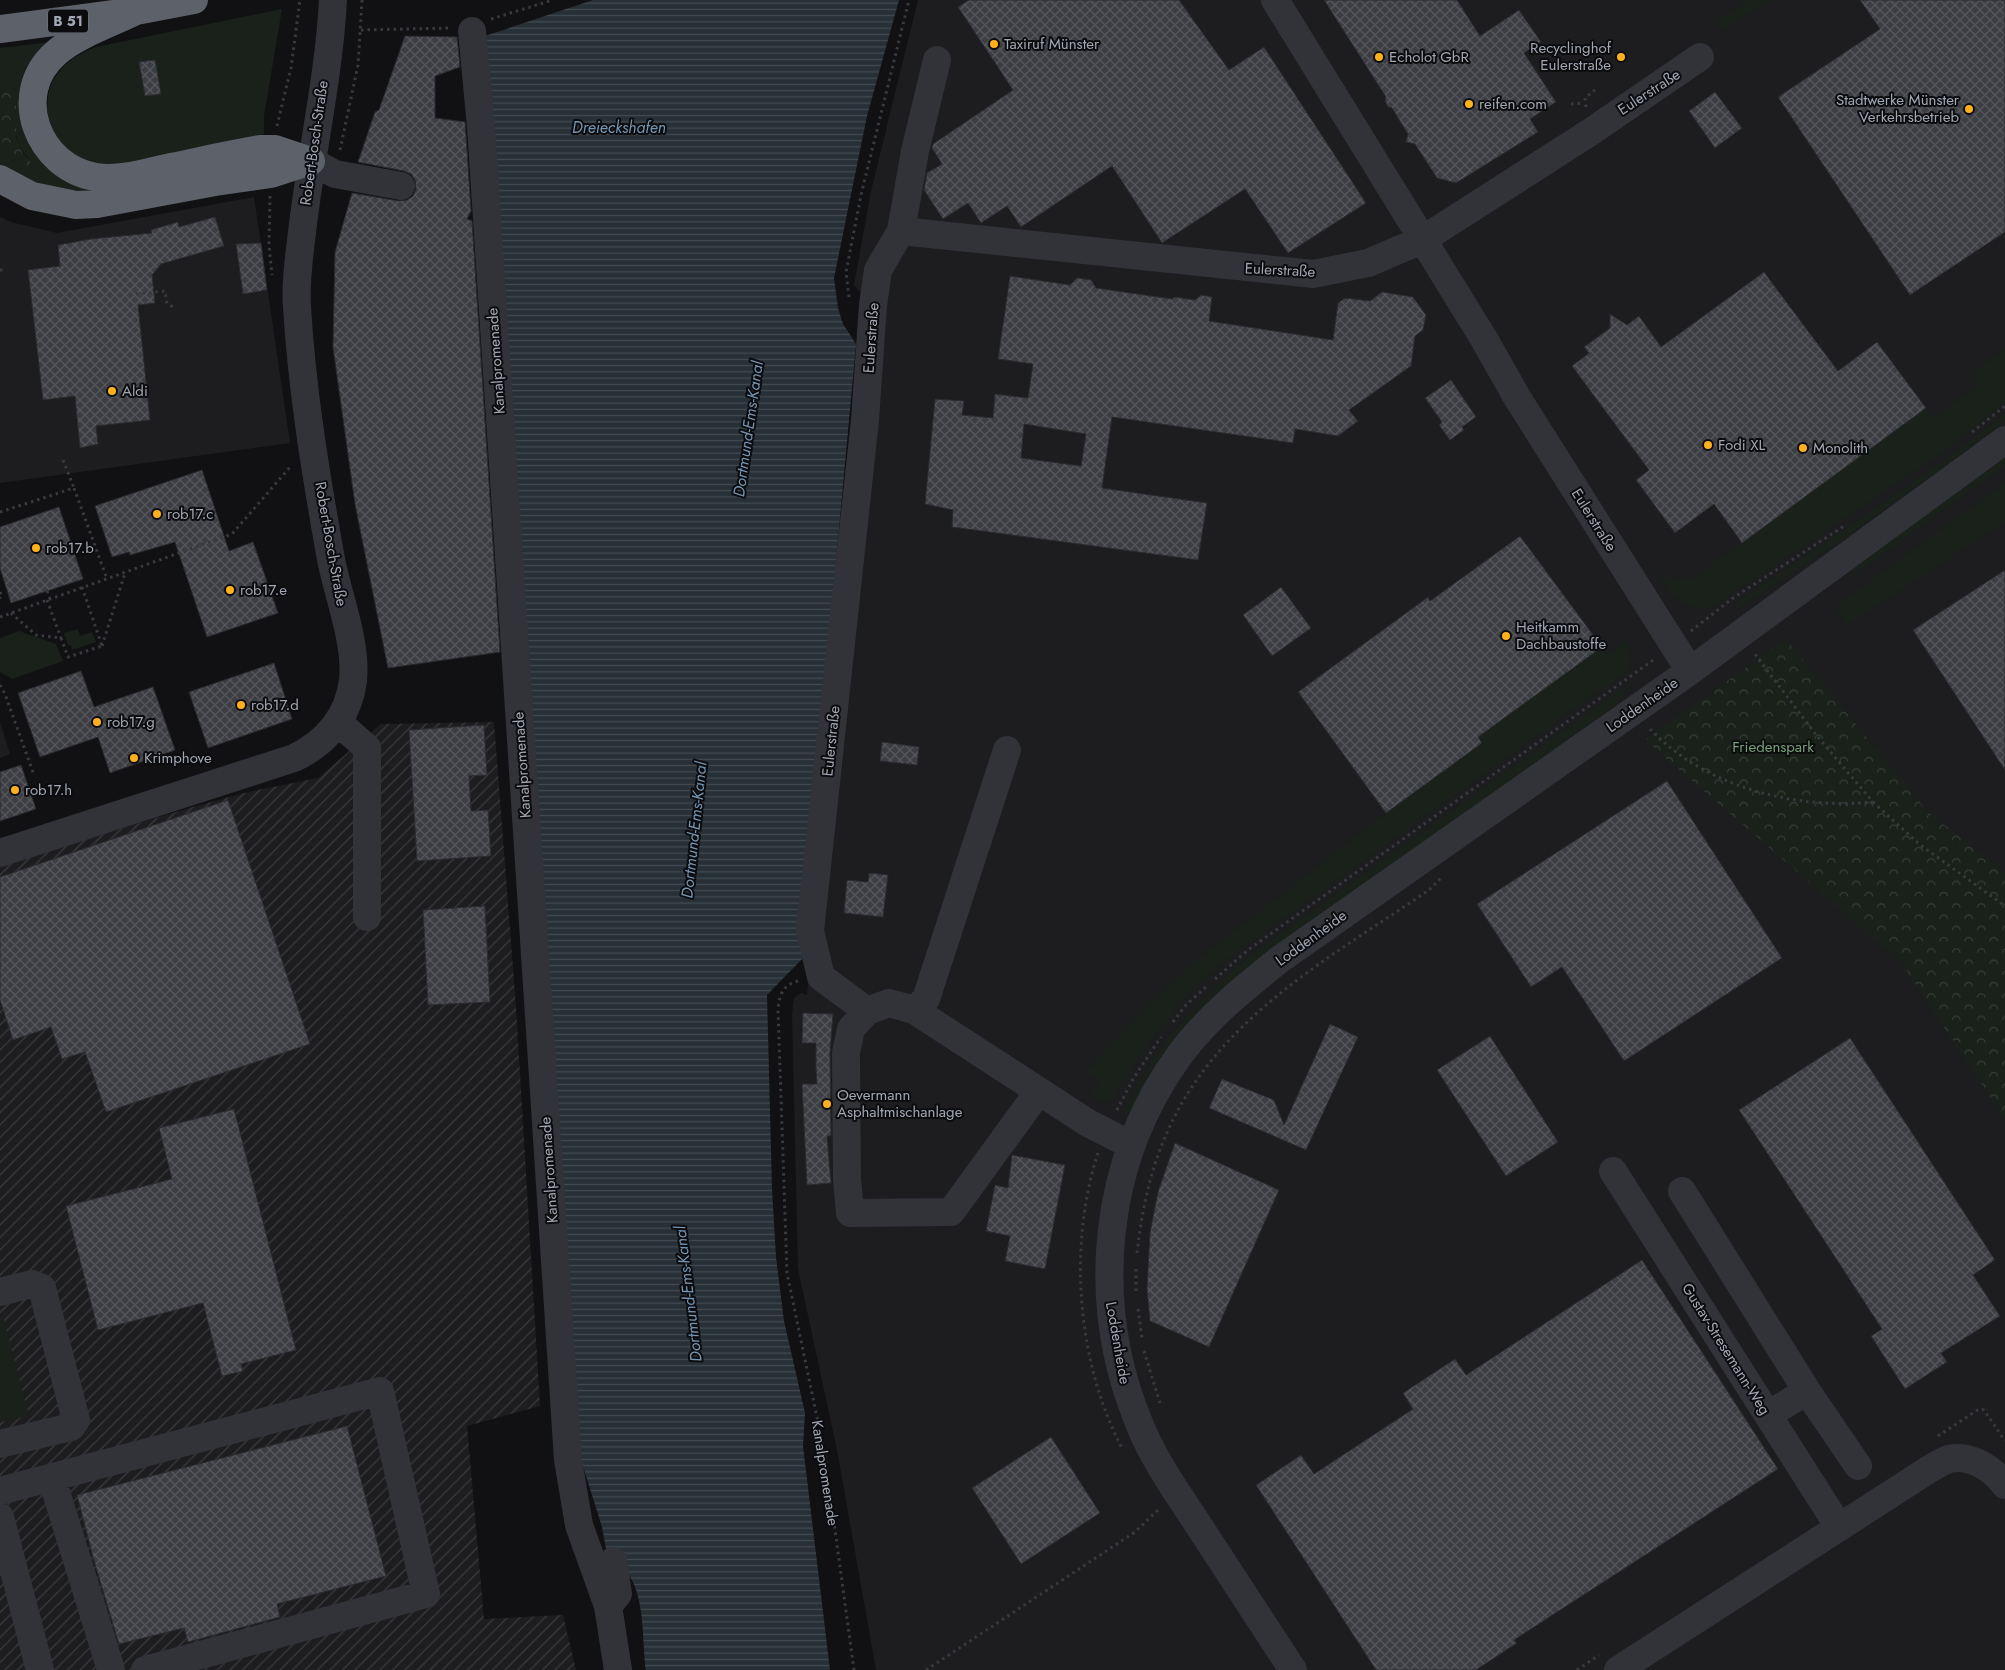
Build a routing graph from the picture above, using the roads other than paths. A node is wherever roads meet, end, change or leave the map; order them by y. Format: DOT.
graph roads {
  1 [pos="194,0"];
  2 [pos="332,0"];
  3 [pos="1275,0"];
  4 [pos="136,11"];
  5 [pos="0,29"];
  6 [pos="472,31"];
  7 [pos="1700,57"];
  8 [pos="937,60"];
  9 [pos="310,161"];
  10 [pos="0,179"];
  11 [pos="401,186"];
  12 [pos="900,231"];
  13 [pos="1422,240"];
  14 [pos="2005,440"];
  15 [pos="1690,671"];
  16 [pos="338,722"];
  17 [pos="1007,750"];
  18 [pos="0,853"];
  19 [pos="367,917"];
  20 [pos="914,1010"];
  21 [pos="866,1011"];
  22 [pos="1039,1091"];
  23 [pos="1131,1145"];
  24 [pos="1613,1171"];
  25 [pos="1682,1191"];
  26 [pos="0,1292"];
  27 [pos="1807,1391"];
  28 [pos="1768,1415"];
  29 [pos="0,1444"];
  30 [pos="1858,1466"];
  31 [pos="52,1479"];
  32 [pos="2005,1485"];
  33 [pos="0,1491"];
  34 [pos="0,1517"];
  35 [pos="1840,1527"];
  36 [pos="613,1561"];
  37 [pos="608,1606"];
  38 [pos="40,1670"];
  39 [pos="111,1670"];
  40 [pos="145,1670"];
  41 [pos="618,1670"];
  42 [pos="1293,1670"];
  43 [pos="1618,1670"];
  1 -- 4 [label="highway, B 51"];
  2 -- 9 [label="street, Robert-Bosch-Straße"];
  3 -- 13 [label="street, Eulerstraße"];
  4 -- 5 [label="highway, B 51"];
  4 -- 9 [label="highway"];
  6 -- 37 [label="street, Kanalpromenade"];
  7 -- 13 [label="street, Eulerstraße"];
  8 -- 12 [label="street"];
  9 -- 10 [label="highway"];
  9 -- 11 [label="street"];
  9 -- 16 [label="street, Robert-Bosch-Straße"];
  12 -- 13 [label="street, Eulerstraße"];
  12 -- 21 [label="street, Eulerstraße"];
  13 -- 15 [label="street, Eulerstraße"];
  14 -- 15 [label="street, Loddenheide"];
  15 -- 23 [label="street, Loddenheide"];
  16 -- 18 [label="street, Robert-Bosch-Straße"];
  16 -- 19 [label="street"];
  17 -- 20 [label="street"];
  20 -- 21 [label="street"];
  20 -- 22 [label="street"];
  21 -- 22 [label="street"];
  22 -- 23 [label="street"];
  23 -- 42 [label="street, Loddenheide"];
  24 -- 28 [label="street, Gustav-Stresemann-Weg"];
  25 -- 27 [label="street"];
  26 -- 29 [label="street"];
  27 -- 28 [label="street"];
  27 -- 30 [label="street"];
  28 -- 35 [label="street, Gustav-Stresemann-Weg"];
  31 -- 33 [label="street"];
  31 -- 39 [label="street"];
  31 -- 40 [label="street"];
  32 -- 35 [label="street"];
  34 -- 38 [label="street"];
  35 -- 43 [label="street"];
  36 -- 37 [label="street"];
  37 -- 41 [label="street, Kanalpromenade"];
}
